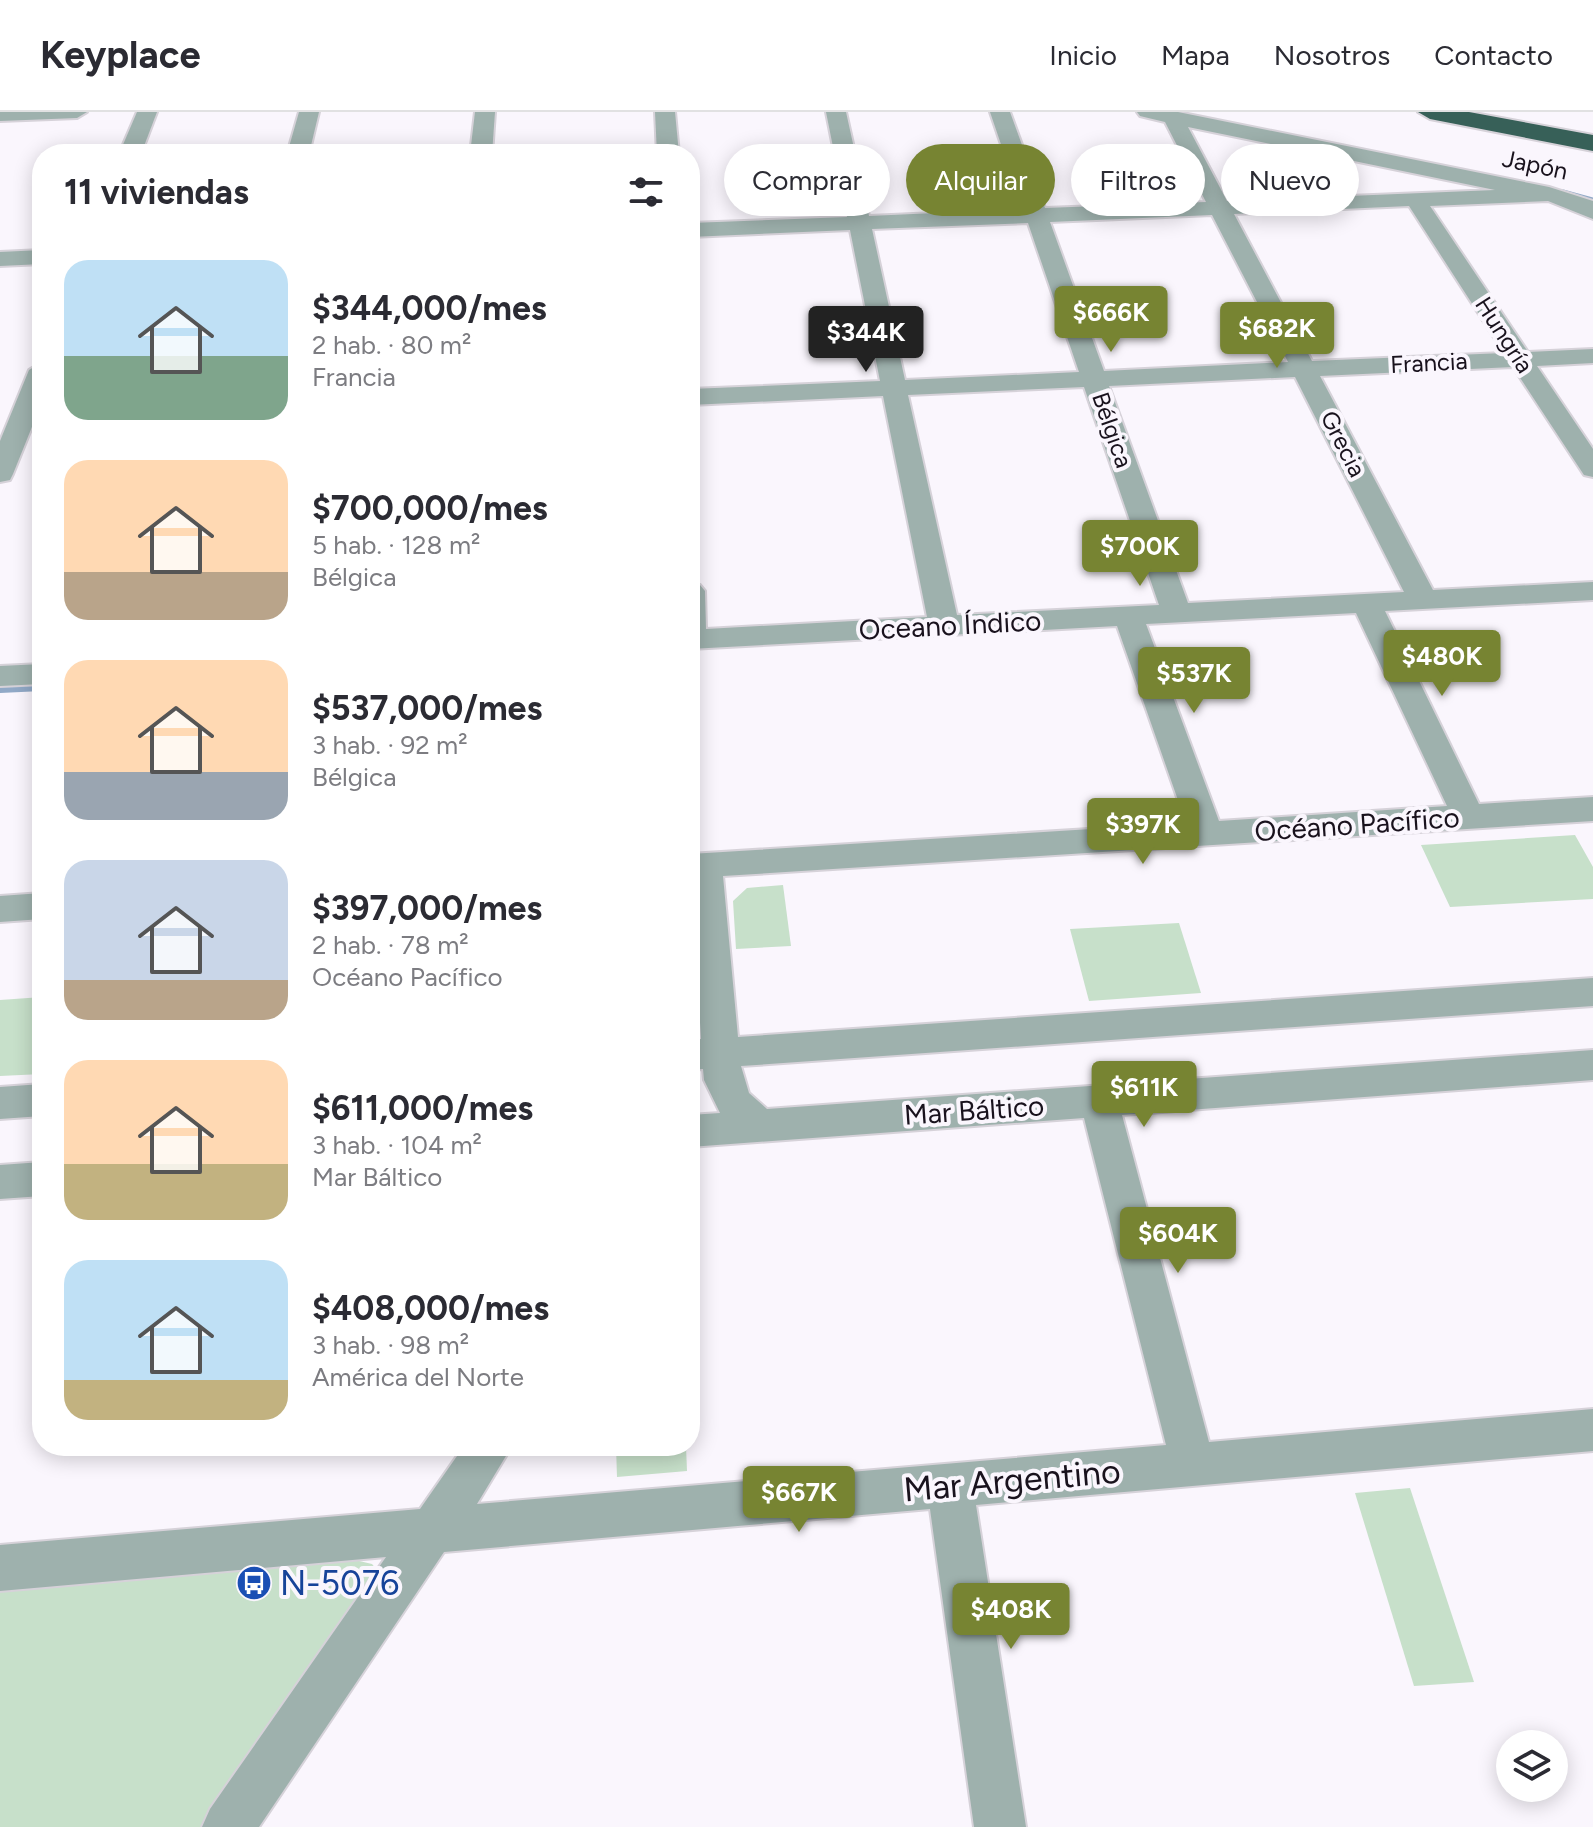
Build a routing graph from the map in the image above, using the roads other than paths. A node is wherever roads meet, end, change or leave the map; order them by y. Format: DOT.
graph roads {
  1 [pos="77,112"];
  2 [pos="147,112"];
  3 [pos="309,112"];
  4 [pos="485,112"];
  5 [pos="665,112"];
  6 [pos="836,112"];
  7 [pos="1000,112"];
  8 [pos="1147,112"];
  9 [pos="1430,112"];
  10 [pos="0,115"];
  11 [pos="1173,117"];
  12 [pos="1593,143"];
  13 [pos="134,144"];
  14 [pos="301,144"];
  15 [pos="482,144"];
  16 [pos="667,144"];
  17 [pos="1011,144"];
  18 [pos="1549,194"];
  19 [pos="1416,201"];
  20 [pos="1359,203"];
  21 [pos="1588,208"];
  22 [pos="1221,209"];
  23 [pos="1055,215"];
  24 [pos="1037,216"];
  25 [pos="1225,216"];
  26 [pos="859,224"];
  27 [pos="700,230"];
  28 [pos="32,257"];
  29 [pos="0,259"];
  30 [pos="1593,356"];
  31 [pos="1520,359"];
  32 [pos="1304,369"];
  33 [pos="1094,378"];
  34 [pos="894,388"];
  35 [pos="32,396"];
  36 [pos="700,397"];
  37 [pos="20,428"];
  38 [pos="1593,469"];
  39 [pos="0,474"];
  40 [pos="1593,591"];
  41 [pos="1423,600"];
  42 [pos="1366,603"];
  43 [pos="1177,613"];
  44 [pos="1128,616"];
  45 [pos="944,626"];
  46 [pos="700,639"];
  47 [pos="32,674"];
  48 [pos="0,676"];
  49 [pos="1593,809"];
  50 [pos="1469,817"];
  51 [pos="1207,834"];
  52 [pos="700,865"];
  53 [pos="700,904"];
  54 [pos="32,907"];
  55 [pos="0,909"];
  56 [pos="1593,992"];
  57 [pos="712,1062"];
  58 [pos="1593,1065"];
  59 [pos="32,1101"];
  60 [pos="1099,1101"];
  61 [pos="0,1103"];
  62 [pos="759,1126"];
  63 [pos="700,1127"];
  64 [pos="700,1135"];
  65 [pos="32,1180"];
  66 [pos="0,1182"];
  67 [pos="1593,1430"];
  68 [pos="483,1456"];
  69 [pos="1193,1465"];
  70 [pos="950,1486"];
  71 [pos="434,1530"];
  72 [pos="0,1568"];
  73 [pos="228,1827"];
  74 [pos="1000,1827"];
  1 -- 10 [label="street"];
  2 -- 13 [label="street"];
  3 -- 14 [label="street"];
  4 -- 15 [label="street"];
  5 -- 16 [label="street"];
  6 -- 26 [label="street"];
  7 -- 17 [label="street, Bélgica"];
  8 -- 11 [label="street, Japón"];
  9 -- 12 [label="highway"];
  11 -- 18 [label="street, Japón"];
  11 -- 22 [label="street, Grecia"];
  18 -- 19 [label="street"];
  18 -- 21 [label="street, Japón"];
  19 -- 20 [label="street"];
  19 -- 31 [label="street, Hungría"];
  22 -- 23 [label="street"];
  24 -- 26 [label="street"];
  24 -- 33 [label="street, Bélgica"];
  25 -- 32 [label="street, Grecia"];
  26 -- 27 [label="street"];
  26 -- 34 [label="street"];
  28 -- 29 [label="street"];
  30 -- 31 [label="street, Francia"];
  31 -- 32 [label="street, Francia"];
  31 -- 38 [label="street, Hungría"];
  32 -- 33 [label="street, Francia"];
  32 -- 41 [label="street, Grecia"];
  33 -- 34 [label="street, Francia"];
  33 -- 43 [label="street, Bélgica"];
  34 -- 36 [label="street, Francia"];
  34 -- 45 [label="street"];
  35 -- 37 [label="street"];
  37 -- 39 [label="street"];
  40 -- 41 [label="street, Oceano Índico"];
  41 -- 42 [label="street, Oceano Índico"];
  42 -- 43 [label="street, Oceano Índico"];
  42 -- 50 [label="street"];
  43 -- 44 [label="street, Oceano Índico"];
  44 -- 45 [label="street, Oceano Índico"];
  44 -- 51 [label="street"];
  45 -- 46 [label="street, Oceano Índico"];
  47 -- 48 [label="street"];
  49 -- 50 [label="street, Océano Pacífico"];
  50 -- 51 [label="street, Océano Pacífico"];
  51 -- 52 [label="street, Océano Pacífico"];
  53 -- 57 [label="street"];
  54 -- 55 [label="street"];
  56 -- 57 [label="street"];
  57 -- 62 [label="street"];
  57 -- 63 [label="street"];
  58 -- 60 [label="street, Mar Báltico"];
  59 -- 61 [label="street"];
  60 -- 62 [label="street, Mar Báltico"];
  60 -- 69 [label="street"];
  62 -- 64 [label="street, Mar Báltico"];
  65 -- 66 [label="street"];
  67 -- 69 [label="street, Mar Argentino"];
  68 -- 71 [label="street"];
  69 -- 70 [label="street, Mar Argentino"];
  70 -- 71 [label="street, Mar Argentino"];
  70 -- 74 [label="street"];
  71 -- 72 [label="street, Mar Argentino"];
  71 -- 73 [label="street"];
}
